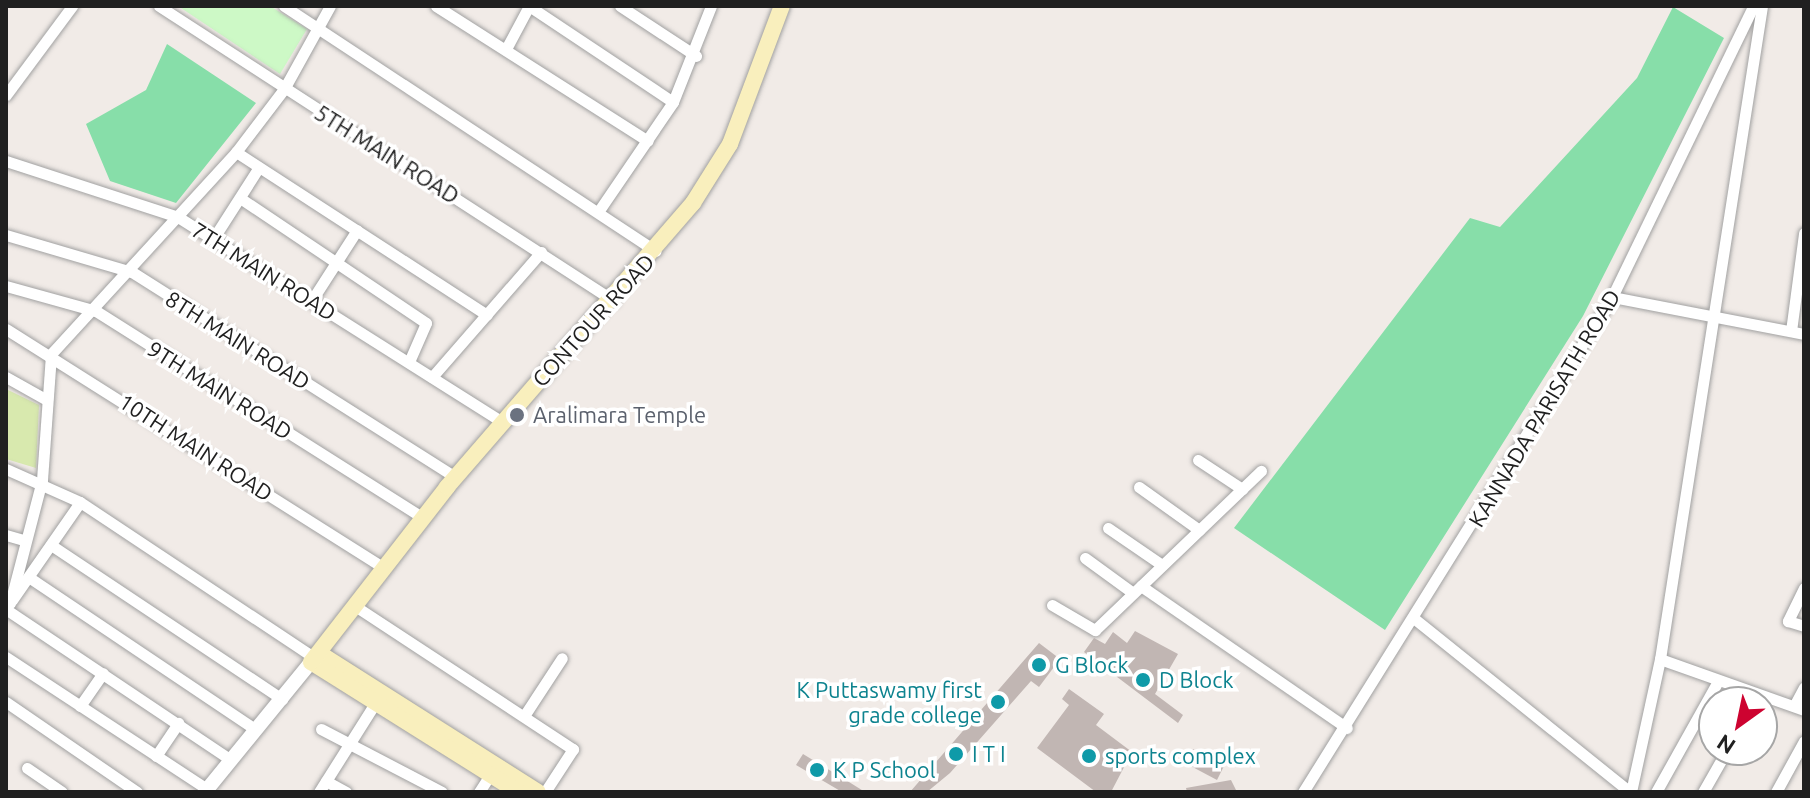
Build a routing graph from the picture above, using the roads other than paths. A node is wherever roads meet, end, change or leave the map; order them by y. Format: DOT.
graph roads {
  1 [pos="72,6"];
  2 [pos="159,6"];
  3 [pos="284,6"];
  4 [pos="330,6"];
  5 [pos="436,6"];
  6 [pos="529,6"];
  7 [pos="620,6"];
  8 [pos="711,6"];
  9 [pos="782,6"];
  10 [pos="1753,6"];
  11 [pos="1762,6"];
  12 [pos="318,26"];
  13 [pos="506,49"];
  14 [pos="696,56"];
  15 [pos="284,89"];
  16 [pos="6,95"];
  17 [pos="673,102"];
  18 [pos="648,141"];
  19 [pos="236,152"];
  20 [pos="6,161"];
  21 [pos="259,167"];
  22 [pos="240,198"];
  23 [pos="598,212"];
  24 [pos="178,217"];
  25 [pos="357,230"];
  26 [pos="1804,233"];
  27 [pos="6,235"];
  28 [pos="213,239"];
  29 [pos="655,251"];
  30 [pos="541,252"];
  31 [pos="1802,255"];
  32 [pos="337,261"];
  33 [pos="132,272"];
  34 [pos="6,286"];
  35 [pos="1612,297"];
  36 [pos="312,300"];
  37 [pos="615,301"];
  38 [pos="96,311"];
  39 [pos="1714,312"];
  40 [pos="487,315"];
  41 [pos="6,329"];
  42 [pos="1791,331"];
  43 [pos="1804,334"];
  44 [pos="51,354"];
  45 [pos="409,362"];
  46 [pos="6,377"];
  47 [pos="432,377"];
  48 [pos="47,400"];
  49 [pos="502,422"];
  50 [pos="1198,460"];
  51 [pos="6,469"];
  52 [pos="1261,471"];
  53 [pos="455,477"];
  54 [pos="42,480"];
  55 [pos="1139,487"];
  56 [pos="1242,489"];
  57 [pos="80,502"];
  58 [pos="423,518"];
  59 [pos="1108,528"];
  60 [pos="1199,530"];
  61 [pos="6,535"];
  62 [pos="24,540"];
  63 [pos="51,545"];
  64 [pos="1085,558"];
  65 [pos="18,563"];
  66 [pos="1162,565"];
  67 [pos="384,568"];
  68 [pos="32,574"];
  69 [pos="10,576"];
  70 [pos="1804,588"];
  71 [pos="1137,590"];
  72 [pos="1052,605"];
  73 [pos="355,606"];
  74 [pos="8,608"];
  75 [pos="1416,620"];
  76 [pos="1804,626"];
  77 [pos="6,657"];
  78 [pos="315,658"];
  79 [pos="562,658"];
  80 [pos="1660,659"];
  81 [pos="103,673"];
  82 [pos="1718,681"];
  83 [pos="1728,686"];
  84 [pos="1804,687"];
  85 [pos="282,699"];
  86 [pos="6,702"];
  87 [pos="376,702"];
  88 [pos="1778,704"];
  89 [pos="80,706"];
  90 [pos="1799,708"];
  91 [pos="524,716"];
  92 [pos="178,723"];
  93 [pos="1347,728"];
  94 [pos="321,729"];
  95 [pos="256,730"];
  96 [pos="1804,741"];
  97 [pos="348,745"];
  98 [pos="156,756"];
  99 [pos="231,760"];
  100 [pos="1718,766"];
  101 [pos="27,768"];
  102 [pos="494,770"];
  103 [pos="326,781"];
  104 [pos="206,791"];
  105 [pos="62,792"];
  106 [pos="137,792"];
  107 [pos="319,792"];
  108 [pos="346,792"];
  109 [pos="442,792"];
  110 [pos="479,792"];
  111 [pos="518,792"];
  112 [pos="538,792"];
  113 [pos="545,792"];
  114 [pos="1303,792"];
  115 [pos="1630,792"];
  116 [pos="1656,792"];
  117 [pos="1703,792"];
  118 [pos="1776,792"];
  1 -- 16 [label="street"];
  2 -- 15 [label="street, 5TH MAIN ROAD"];
  3 -- 12 [label="street"];
  4 -- 12 [label="street"];
  5 -- 13 [label="street"];
  6 -- 13 [label="street"];
  6 -- 17 [label="street"];
  7 -- 14 [label="street"];
  8 -- 14 [label="street"];
  9 -- 29 [label="main road, CONTOUR ROAD"];
  10 -- 35 [label="street, KANNADA PARISATH ROAD"];
  11 -- 39 [label="street"];
  12 -- 15 [label="street"];
  12 -- 23 [label="street"];
  13 -- 18 [label="street"];
  14 -- 17 [label="street"];
  15 -- 19 [label="street"];
  15 -- 30 [label="street, 5TH MAIN ROAD"];
  17 -- 18 [label="street"];
  18 -- 23 [label="street"];
  19 -- 21 [label="street"];
  19 -- 24 [label="street"];
  20 -- 24 [label="street, 7TH MAIN ROAD"];
  21 -- 22 [label="street"];
  21 -- 25 [label="street"];
  22 -- 28 [label="street"];
  22 -- 32 [label="street"];
  23 -- 29 [label="street"];
  24 -- 28 [label="street, 7TH MAIN ROAD"];
  24 -- 33 [label="street"];
  25 -- 32 [label="street"];
  25 -- 40 [label="street"];
  26 -- 31 [label="street"];
  27 -- 33 [label="street, 8TH MAIN ROAD"];
  28 -- 36 [label="street, 7TH MAIN ROAD"];
  29 -- 37 [label="main road, CONTOUR ROAD"];
  30 -- 37 [label="street, 5TH MAIN ROAD"];
  30 -- 40 [label="street"];
  31 -- 42 [label="street"];
  32 -- 36 [label="street"];
  32 -- 45 [label="street"];
  33 -- 38 [label="street"];
  33 -- 53 [label="street, 8TH MAIN ROAD"];
  34 -- 38 [label="street, 9TH MAIN ROAD"];
  35 -- 39 [label="street"];
  35 -- 75 [label="street, KANNADA PARISATH ROAD"];
  36 -- 45 [label="street, 7TH MAIN ROAD"];
  37 -- 49 [label="main road, CONTOUR ROAD"];
  38 -- 44 [label="street"];
  38 -- 58 [label="street, 9TH MAIN ROAD"];
  39 -- 42 [label="street"];
  39 -- 80 [label="street"];
  40 -- 47 [label="street"];
  41 -- 44 [label="street, 10TH MAIN ROAD"];
  42 -- 43 [label="street"];
  44 -- 48 [label="street"];
  44 -- 67 [label="street, 10TH MAIN ROAD"];
  45 -- 47 [label="street, 7TH MAIN ROAD"];
  46 -- 48 [label="street"];
  47 -- 49 [label="street, 7TH MAIN ROAD"];
  48 -- 54 [label="street"];
  49 -- 53 [label="main road, CONTOUR ROAD"];
  50 -- 56 [label="street"];
  51 -- 54 [label="street"];
  52 -- 56 [label="street"];
  53 -- 58 [label="main road, CONTOUR ROAD"];
  54 -- 57 [label="street"];
  54 -- 62 [label="street"];
  55 -- 60 [label="street"];
  56 -- 60 [label="street"];
  57 -- 63 [label="street"];
  57 -- 78 [label="street"];
  58 -- 67 [label="main road, CONTOUR ROAD"];
  59 -- 66 [label="street"];
  60 -- 66 [label="street"];
  61 -- 62 [label="street"];
  62 -- 65 [label="street"];
  63 -- 68 [label="street"];
  63 -- 85 [label="street"];
  64 -- 71 [label="street"];
  65 -- 68 [label="street"];
  65 -- 69 [label="street"];
  66 -- 71 [label="street"];
  67 -- 73 [label="main road, CONTOUR ROAD"];
  68 -- 74 [label="street"];
  68 -- 95 [label="street"];
  69 -- 74 [label="street"];
  70 -- 76 [label="street"];
  71 -- 72 [label="street"];
  71 -- 93 [label="street"];
  73 -- 78 [label="main road, CONTOUR ROAD"];
  73 -- 91 [label="street"];
  74 -- 81 [label="street"];
  75 -- 93 [label="street, KANNADA PARISATH ROAD"];
  75 -- 115 [label="street"];
  77 -- 89 [label="street"];
  78 -- 85 [label="street, CONTOUR ROAD"];
  78 -- 87 [label="main road"];
  78 -- 102 [label="main road"];
  79 -- 91 [label="street"];
  80 -- 82 [label="street"];
  80 -- 115 [label="street"];
  81 -- 89 [label="street"];
  81 -- 92 [label="street"];
  82 -- 83 [label="street"];
  82 -- 116 [label="street"];
  84 -- 90 [label="street"];
  85 -- 95 [label="street, CONTOUR ROAD"];
  86 -- 106 [label="street"];
  87 -- 97 [label="street"];
  87 -- 102 [label="main road"];
  88 -- 90 [label="street"];
  89 -- 98 [label="street"];
  91 -- 113 [label="street"];
  92 -- 98 [label="street"];
  92 -- 99 [label="street"];
  93 -- 114 [label="street, KANNADA PARISATH ROAD"];
  94 -- 97 [label="street"];
  95 -- 99 [label="street, CONTOUR ROAD"];
  96 -- 118 [label="street"];
  97 -- 103 [label="street"];
  97 -- 109 [label="street"];
  98 -- 104 [label="street"];
  99 -- 104 [label="street, CONTOUR ROAD"];
  100 -- 117 [label="street"];
  101 -- 105 [label="street"];
  102 -- 110 [label="street"];
  102 -- 111 [label="main road"];
  102 -- 112 [label="main road"];
  103 -- 107 [label="street"];
  103 -- 108 [label="street"];
}
